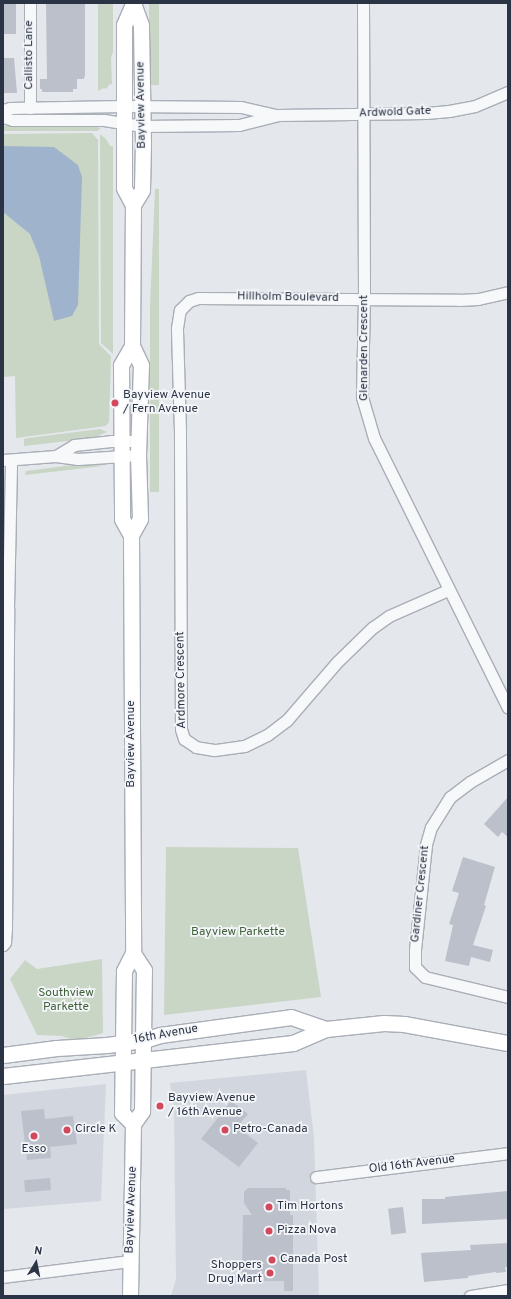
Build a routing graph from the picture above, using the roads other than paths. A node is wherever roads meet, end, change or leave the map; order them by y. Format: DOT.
graph roads {
  1 [pos="30,3"];
  2 [pos="363,3"];
  3 [pos="133,4"];
  4 [pos="508,92"];
  5 [pos="124,106"];
  6 [pos="142,106"];
  7 [pos="30,108"];
  8 [pos="3,110"];
  9 [pos="363,114"];
  10 [pos="278,115"];
  11 [pos="3,117"];
  12 [pos="124,125"];
  13 [pos="142,126"];
  14 [pos="133,205"];
  15 [pos="508,292"];
  16 [pos="364,298"];
  17 [pos="189,301"];
  18 [pos="132,346"];
  19 [pos="122,448"];
  20 [pos="139,448"];
  21 [pos="7,460"];
  22 [pos="131,535"];
  23 [pos="448,590"];
  24 [pos="5,608"];
  25 [pos="508,708"];
  26 [pos="5,747"];
  27 [pos="508,760"];
  28 [pos="3,945"];
  29 [pos="133,953"];
  30 [pos="508,997"];
  31 [pos="326,1029"];
  32 [pos="144,1040"];
  33 [pos="508,1042"];
  34 [pos="122,1043"];
  35 [pos="3,1056"];
  36 [pos="143,1061"];
  37 [pos="122,1064"];
  38 [pos="3,1076"];
  39 [pos="133,1124"];
  40 [pos="508,1153"];
  41 [pos="316,1177"];
  42 [pos="130,1261"];
  43 [pos="3,1277"];
  44 [pos="508,1290"];
  45 [pos="130,1296"];
  46 [pos="470,1296"];
  1 -- 7 [label="street, Callisto Lane"];
  2 -- 9 [label="street, Glenarden Crescent"];
  3 -- 5 [label="main road, Bayview Avenue"];
  3 -- 6 [label="main road, Bayview Avenue"];
  4 -- 9 [label="street, Ardwold Gate"];
  5 -- 6 [label="street, Ardwold Gate"];
  5 -- 7 [label="street, Ardwold Gate"];
  5 -- 12 [label="main road, Bayview Avenue"];
  6 -- 10 [label="street, Ardwold Gate"];
  6 -- 13 [label="main road, Bayview Avenue"];
  7 -- 8 [label="street, Ardwold Gate"];
  9 -- 10 [label="street, Ardwold Gate"];
  9 -- 16 [label="street, Glenarden Crescent"];
  10 -- 13 [label="street, Ardwold Gate"];
  11 -- 12 [label="street, Ardwold Gate"];
  12 -- 13 [label="street, Ardwold Gate"];
  12 -- 14 [label="main road, Bayview Avenue"];
  13 -- 14 [label="main road, Bayview Avenue"];
  14 -- 18 [label="main road, Bayview Avenue"];
  15 -- 16 [label="street, Hillholm Boulevard"];
  16 -- 17 [label="street, Hillholm Boulevard"];
  16 -- 23 [label="street, Glenarden Crescent"];
  17 -- 23 [label="street, Ardmore Crescent"];
  18 -- 19 [label="main road, Bayview Avenue"];
  18 -- 20 [label="main road, Bayview Avenue"];
  19 -- 20 [label="street"];
  19 -- 21 [label="street"];
  19 -- 22 [label="main road, Bayview Avenue"];
  20 -- 22 [label="main road, Bayview Avenue"];
  21 -- 24 [label="street"];
  22 -- 29 [label="main road, Bayview Avenue"];
  23 -- 25 [label="street, Glenarden Crescent"];
  24 -- 26 [label="street"];
  26 -- 28 [label="street"];
  27 -- 30 [label="street, Gardiner Crescent"];
  29 -- 32 [label="main road, Bayview Avenue"];
  29 -- 34 [label="main road, Bayview Avenue"];
  31 -- 32 [label="main road, 16th Avenue"];
  31 -- 33 [label="main road, 16th Avenue"];
  31 -- 36 [label="main road, 16th Avenue"];
  32 -- 34 [label="main road, 16th Avenue"];
  32 -- 36 [label="main road, Bayview Avenue"];
  34 -- 35 [label="main road, 16th Avenue"];
  34 -- 37 [label="main road, Bayview Avenue"];
  36 -- 37 [label="main road, 16th Avenue"];
  36 -- 39 [label="main road, Bayview Avenue"];
  37 -- 38 [label="main road, 16th Avenue"];
  37 -- 39 [label="main road, Bayview Avenue"];
  39 -- 42 [label="main road, Bayview Avenue"];
  40 -- 41 [label="street, Old 16th Avenue"];
  42 -- 43 [label="street"];
  42 -- 45 [label="main road, Bayview Avenue"];
  44 -- 46 [label="street"];
}
